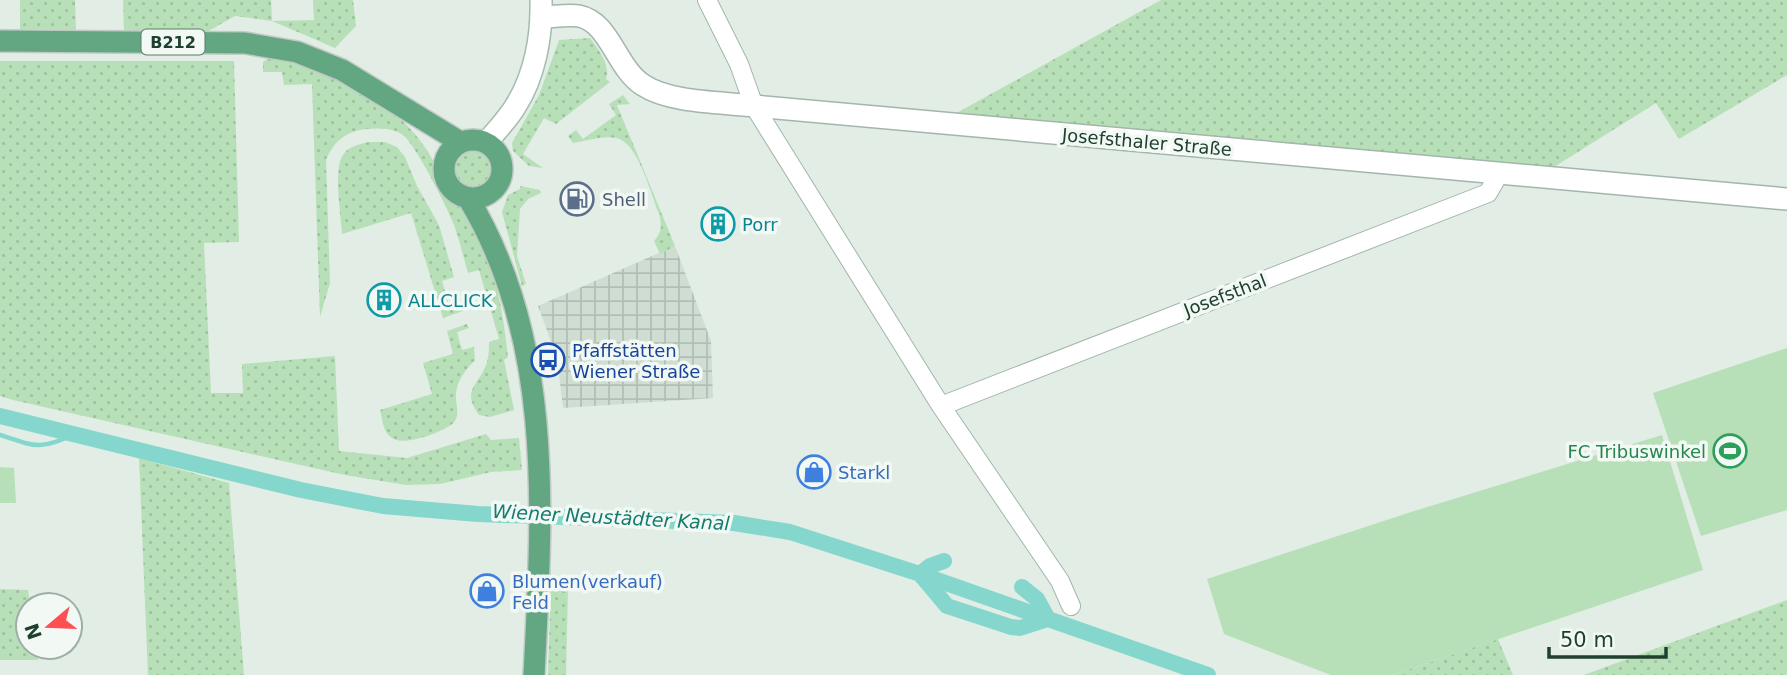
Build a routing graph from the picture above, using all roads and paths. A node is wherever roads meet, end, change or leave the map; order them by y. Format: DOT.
graph roads {
  1 [pos="707,0"];
  2 [pos="541,9"];
  3 [pos="0,41"];
  4 [pos="754,106"];
  5 [pos="413,114"];
  6 [pos="460,142"];
  7 [pos="487,142"];
  8 [pos="444,163"];
  9 [pos="1499,174"];
  10 [pos="491,192"];
  11 [pos="468,198"];
  12 [pos="1787,199"];
  13 [pos="497,251"];
  14 [pos="941,406"];
  15 [pos="1071,606"];
  16 [pos="534,675"];
  1 -- 4 [label="street"];
  2 -- 4 [label="street, Josefsthaler Straße"];
  2 -- 7 [label="street"];
  3 -- 5 [label="main road, B212"];
  4 -- 9 [label="street, Josefsthaler Straße"];
  4 -- 14 [label="street"];
  5 -- 6 [label="main road, B212"];
  5 -- 8 [label="main road, B212"];
  6 -- 7 [label="main road"];
  6 -- 8 [label="main road"];
  7 -- 10 [label="main road, B212"];
  8 -- 11 [label="main road, B212"];
  9 -- 12 [label="street, Josefsthaler Straße"];
  9 -- 14 [label="street, Josefsthal"];
  10 -- 11 [label="main road"];
  10 -- 13 [label="main road, B212"];
  11 -- 13 [label="main road, B212"];
  13 -- 16 [label="main road, B212"];
  14 -- 15 [label="street"];
}
